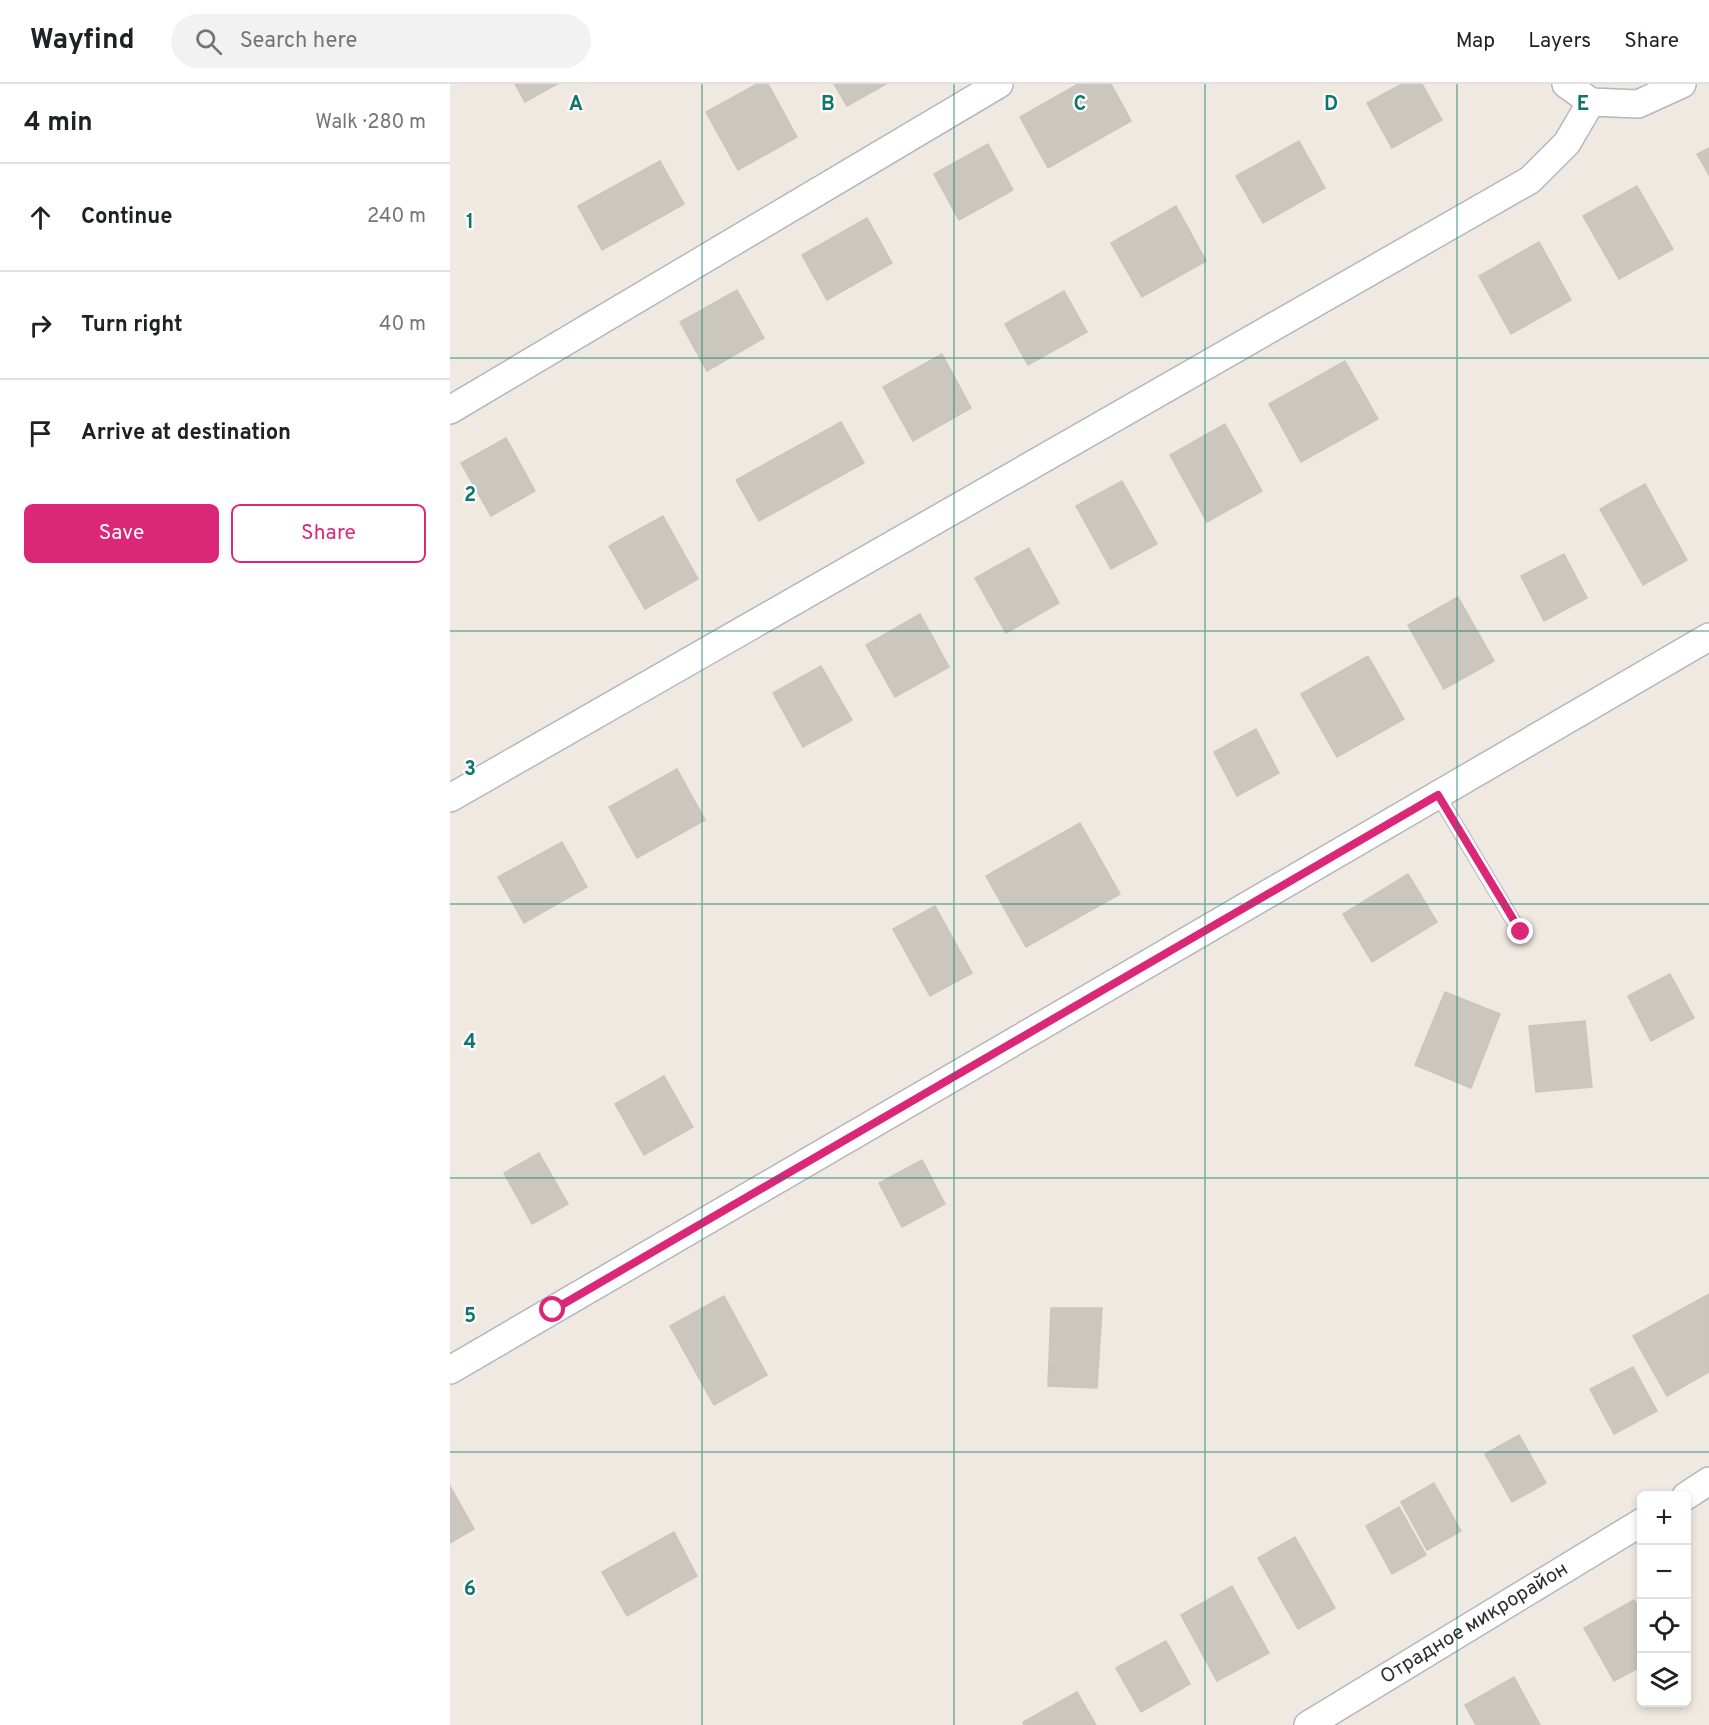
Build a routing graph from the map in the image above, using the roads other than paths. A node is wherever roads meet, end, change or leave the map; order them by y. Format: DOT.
graph roads {
  1 [pos="999,84"];
  2 [pos="1566,84"];
  3 [pos="1682,84"];
  4 [pos="1591,102"];
  5 [pos="450,410"];
  6 [pos="1709,637"];
  7 [pos="1438,795"];
  8 [pos="450,798"];
  9 [pos="1521,932"];
  10 [pos="450,1370"];
  11 [pos="1709,1481"];
  12 [pos="1691,1493"];
  13 [pos="1637,1524"];
  14 [pos="1308,1725"];
  1 -- 5 [label="street"];
  2 -- 4 [label="street"];
  3 -- 4 [label="street"];
  4 -- 8 [label="street"];
  6 -- 7 [label="street"];
  7 -- 9 [label="lane"];
  7 -- 10 [label="street"];
  11 -- 12 [label="street"];
  13 -- 14 [label="street, Отрадное микрорайон"];
}
